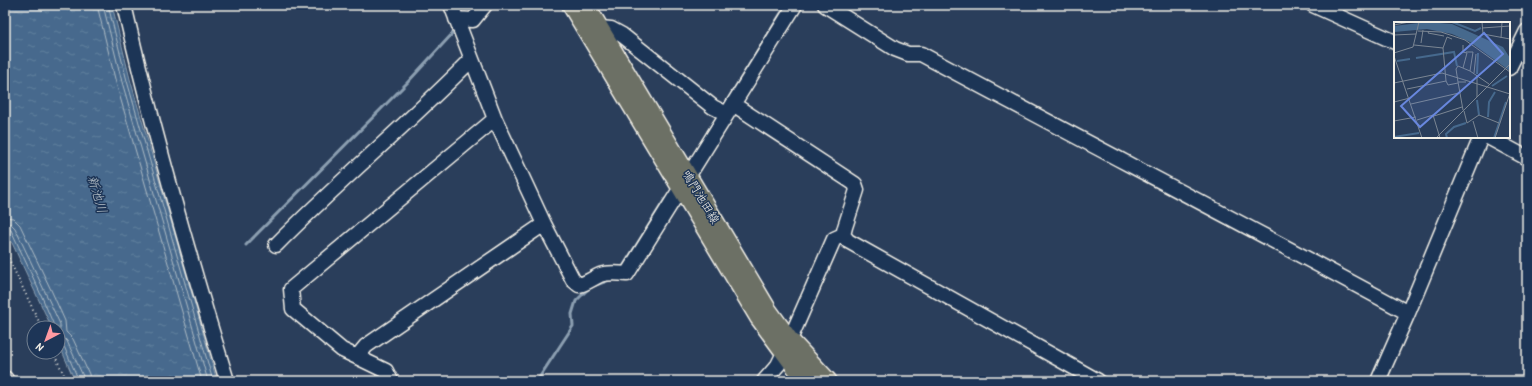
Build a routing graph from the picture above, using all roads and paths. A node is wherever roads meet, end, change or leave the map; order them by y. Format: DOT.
graph roads {
  1 [pos="124,5"];
  2 [pos="451,5"];
  3 [pos="485,5"];
  4 [pos="570,5"];
  5 [pos="586,5"];
  6 [pos="795,5"];
  7 [pos="825,5"];
  8 [pos="1314,5"];
  9 [pos="456,19"];
  10 [pos="600,28"];
  11 [pos="1527,31"];
  12 [pos="1394,42"];
  13 [pos="471,60"];
  14 [pos="1510,66"];
  15 [pos="724,109"];
  16 [pos="495,119"];
  17 [pos="1481,138"];
  18 [pos="1490,138"];
  19 [pos="1527,158"];
  20 [pos="684,182"];
  21 [pos="544,224"];
  22 [pos="843,235"];
  23 [pos="276,245"];
  24 [pos="5,251"];
  25 [pos="1408,313"];
  26 [pos="38,320"];
  27 [pos="787,346"];
  28 [pos="357,357"];
  29 [pos="57,360"];
  30 [pos="5,378"];
  31 [pos="7,381"];
  32 [pos="67,381"];
  33 [pos="227,381"];
  34 [pos="391,381"];
  35 [pos="764,381"];
  36 [pos="808,381"];
  37 [pos="828,381"];
  38 [pos="1098,381"];
  39 [pos="1378,381"];
  1 -- 33 [label="street"];
  2 -- 9 [label="street"];
  3 -- 9 [label="street"];
  4 -- 20 [label="main road, 鳴門池田線"];
  5 -- 10 [label="main road, 鳴門池田線"];
  6 -- 15 [label="street"];
  7 -- 25 [label="street"];
  8 -- 12 [label="street"];
  9 -- 13 [label="street"];
  10 -- 15 [label="street"];
  10 -- 20 [label="main road, 鳴門池田線"];
  11 -- 14 [label="street"];
  13 -- 16 [label="street"];
  13 -- 23 [label="street"];
  15 -- 20 [label="street"];
  15 -- 22 [label="street"];
  16 -- 21 [label="street"];
  16 -- 28 [label="street"];
  17 -- 25 [label="street"];
  18 -- 19 [label="street"];
  20 -- 21 [label="street"];
  20 -- 27 [label="main road, 鳴門池田線"];
  21 -- 28 [label="street"];
  22 -- 27 [label="street"];
  22 -- 38 [label="street"];
  24 -- 26 [label="path"];
  25 -- 39 [label="street"];
  27 -- 35 [label="street"];
  27 -- 36 [label="main road, 鳴門池田線"];
  27 -- 37 [label="main road, 鳴門池田線"];
  28 -- 34 [label="street"];
  29 -- 32 [label="path"];
  30 -- 31 [label="street"];
}
